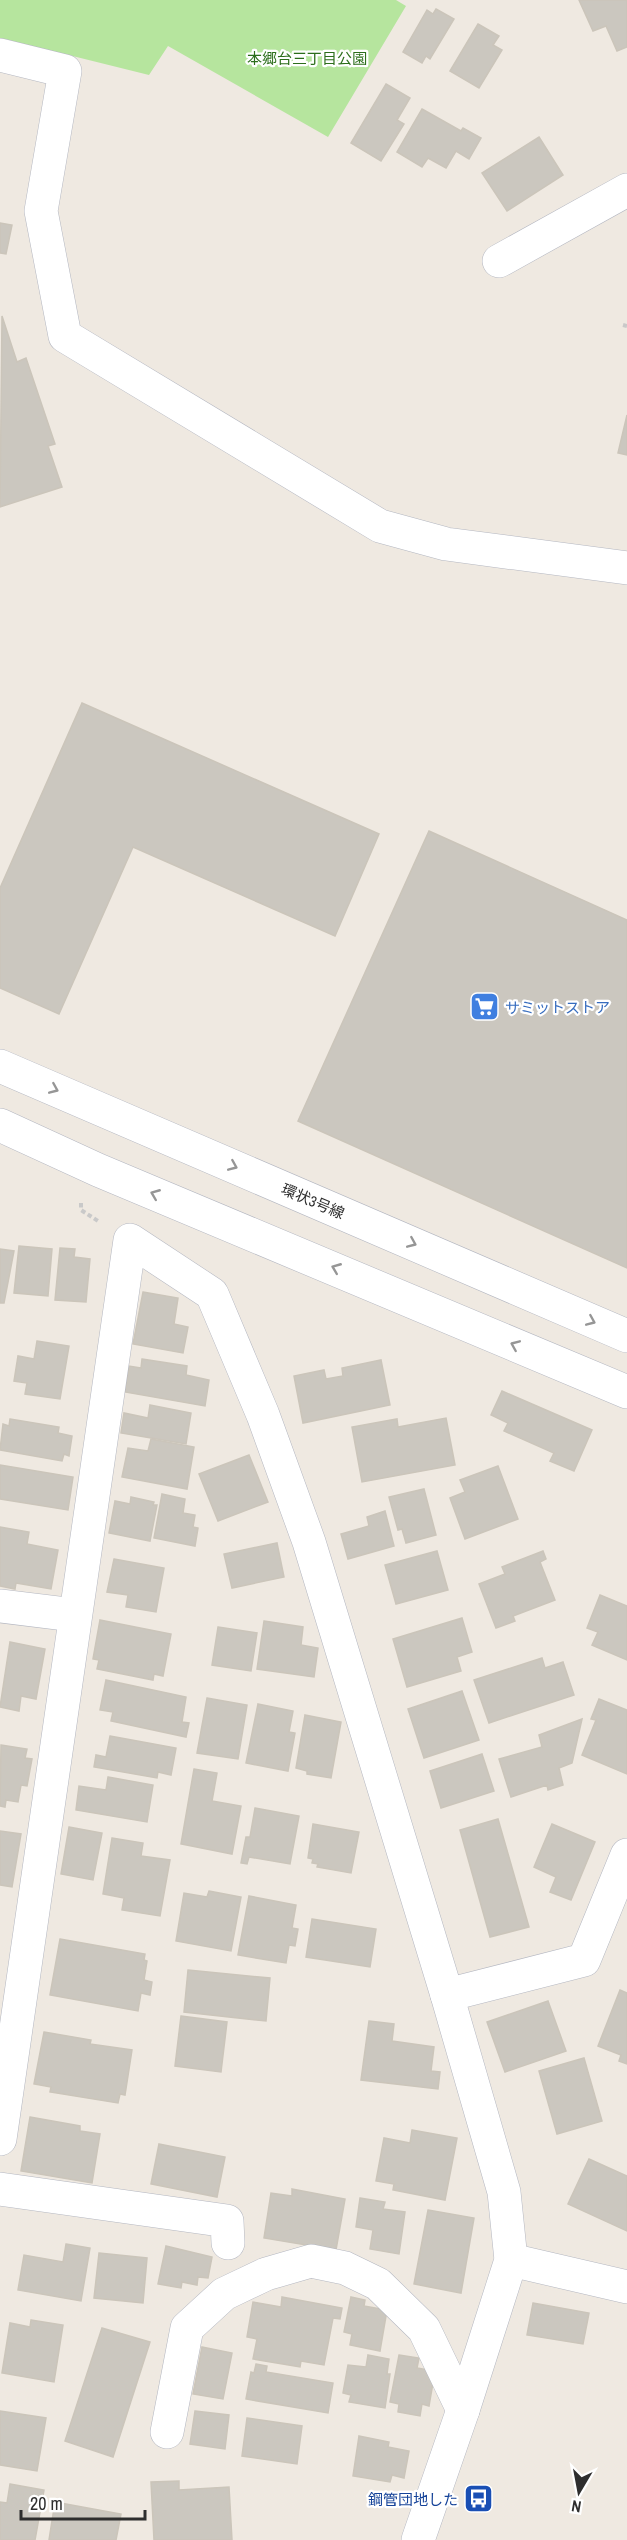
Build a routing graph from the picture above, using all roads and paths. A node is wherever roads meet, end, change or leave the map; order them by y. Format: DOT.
graph roads {
  1 [pos="0,55"];
  2 [pos="627,190"];
  3 [pos="500,261"];
  4 [pos="627,568"];
  5 [pos="0,1066"];
  6 [pos="0,1125"];
  7 [pos="627,1336"];
  8 [pos="627,1392"];
  9 [pos="0,1606"];
  10 [pos="74,1615"];
  11 [pos="627,1855"];
  12 [pos="447,1995"];
  13 [pos="0,2139"];
  14 [pos="0,2189"];
  15 [pos="228,2242"];
  16 [pos="511,2260"];
  17 [pos="627,2287"];
  18 [pos="463,2410"];
  19 [pos="167,2432"];
  20 [pos="418,2540"];
  1 -- 4 [label="street"];
  2 -- 3 [label="street"];
  5 -- 7 [label="street, 環状3号線, one-way"];
  8 -- 6 [label="street, one-way"];
  9 -- 10 [label="street"];
  10 -- 12 [label="street"];
  10 -- 13 [label="street"];
  11 -- 12 [label="street"];
  12 -- 16 [label="street"];
  14 -- 15 [label="street"];
  16 -- 17 [label="street"];
  16 -- 18 [label="street"];
  18 -- 19 [label="street"];
  18 -- 20 [label="street"];
}
